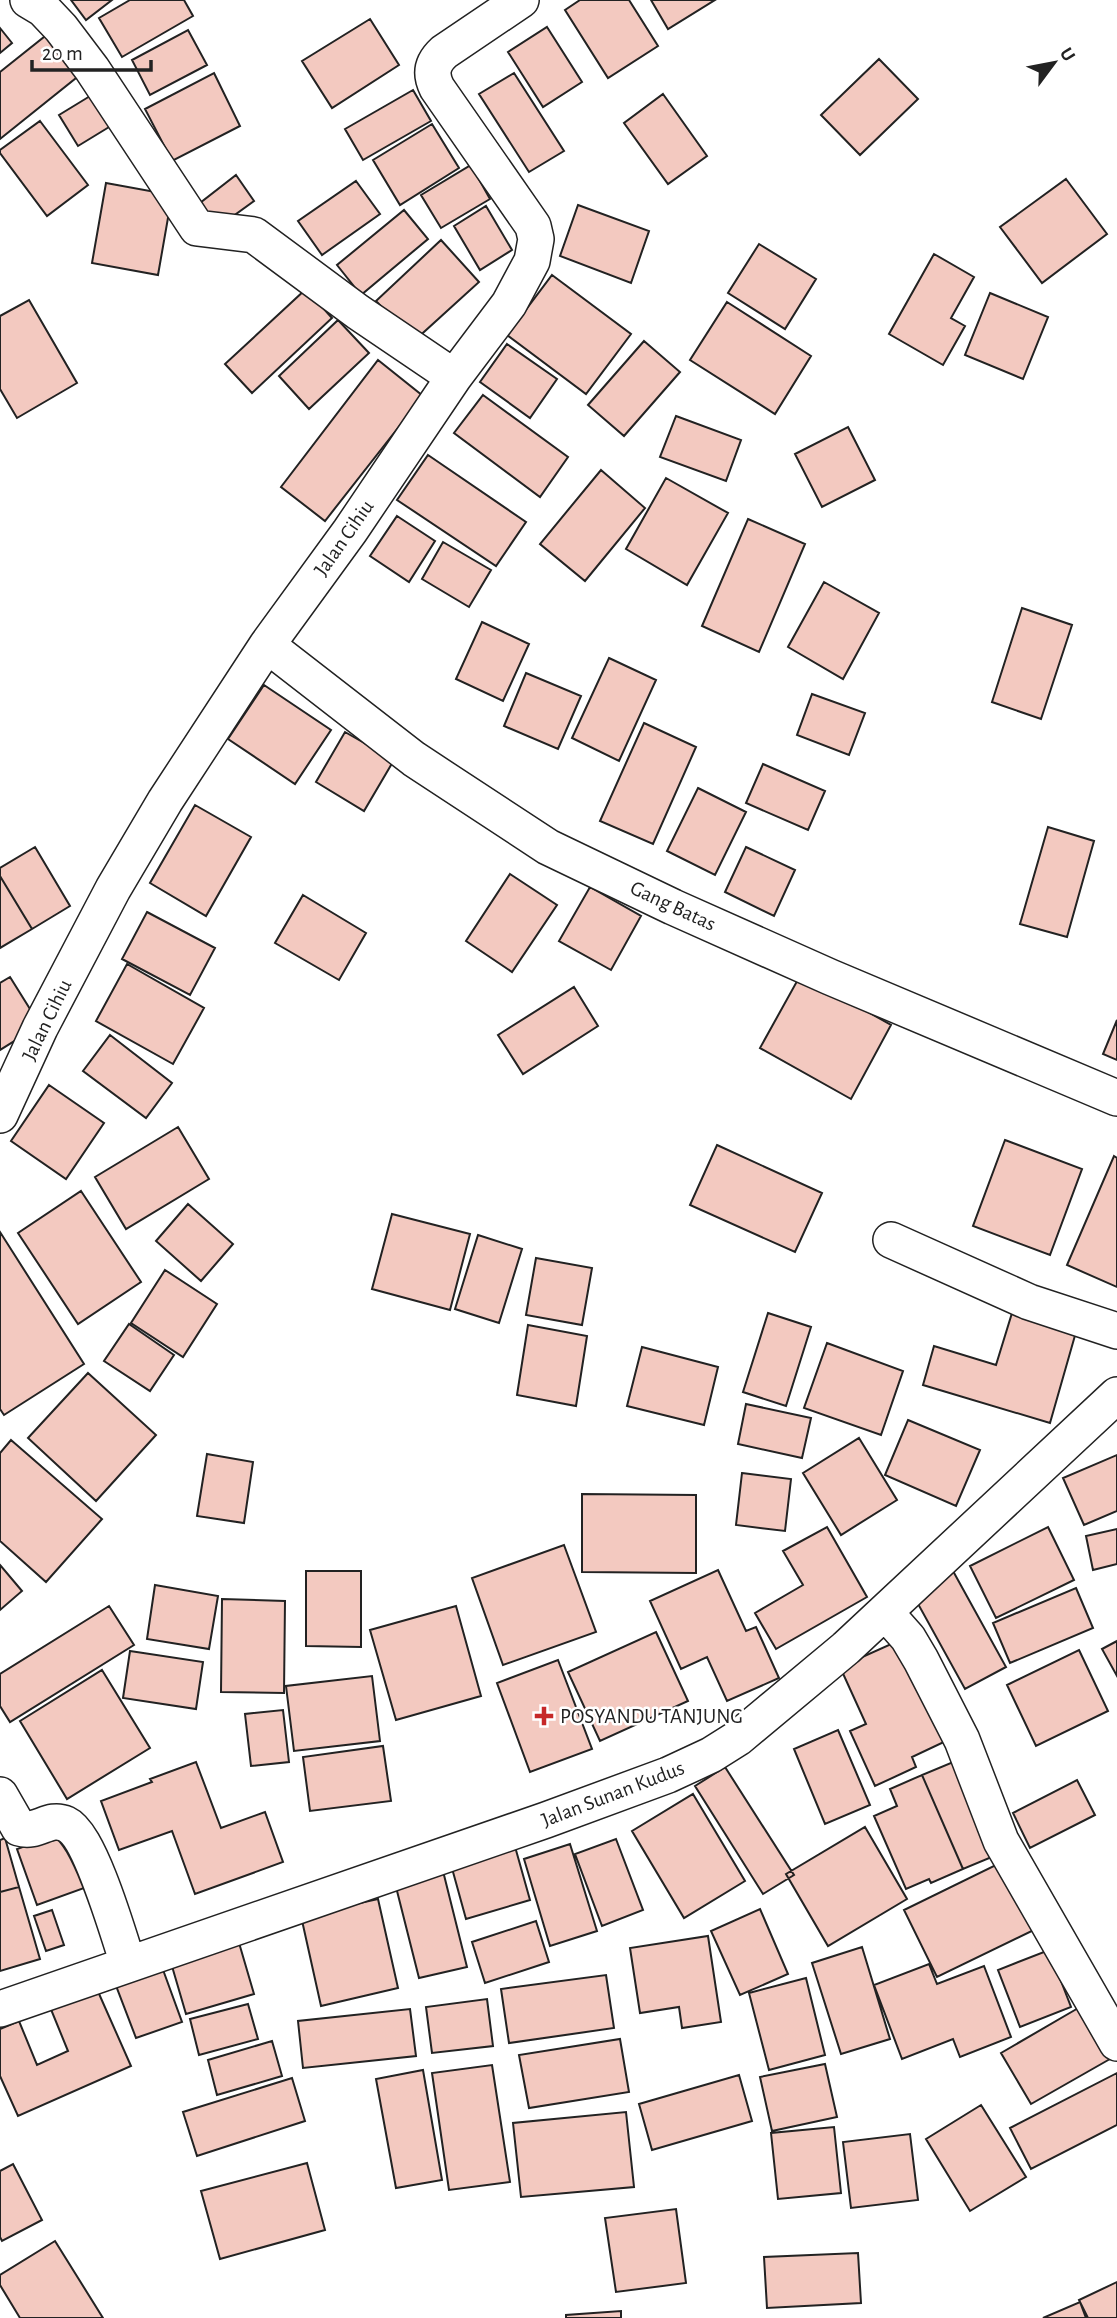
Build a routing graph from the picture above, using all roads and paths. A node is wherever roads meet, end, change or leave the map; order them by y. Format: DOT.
graph roads {
  1 [pos="28,0"];
  2 [pos="521,0"];
  3 [pos="454,377"];
  4 [pos="267,645"];
  5 [pos="1117,1098"];
  6 [pos="0,1115"];
  7 [pos="891,1240"];
  8 [pos="1117,1331"];
  9 [pos="1117,1395"];
  10 [pos="885,1612"];
  11 [pos="0,1795"];
  12 [pos="128,1964"];
  13 [pos="0,2009"];
  14 [pos="1117,2043"];
  1 -- 3 [label="street"];
  2 -- 3 [label="street, Jalan Cihiu"];
  3 -- 4 [label="street, Jalan Cihiu"];
  4 -- 5 [label="street, Gang Batas"];
  4 -- 6 [label="street, Jalan Cihiu"];
  7 -- 8 [label="street"];
  9 -- 10 [label="street, Jalan Sunan Kudus"];
  10 -- 12 [label="street, Jalan Sunan Kudus"];
  10 -- 14 [label="street"];
  11 -- 12 [label="street"];
  12 -- 13 [label="street, Jalan Sunan Kudus"];
}
